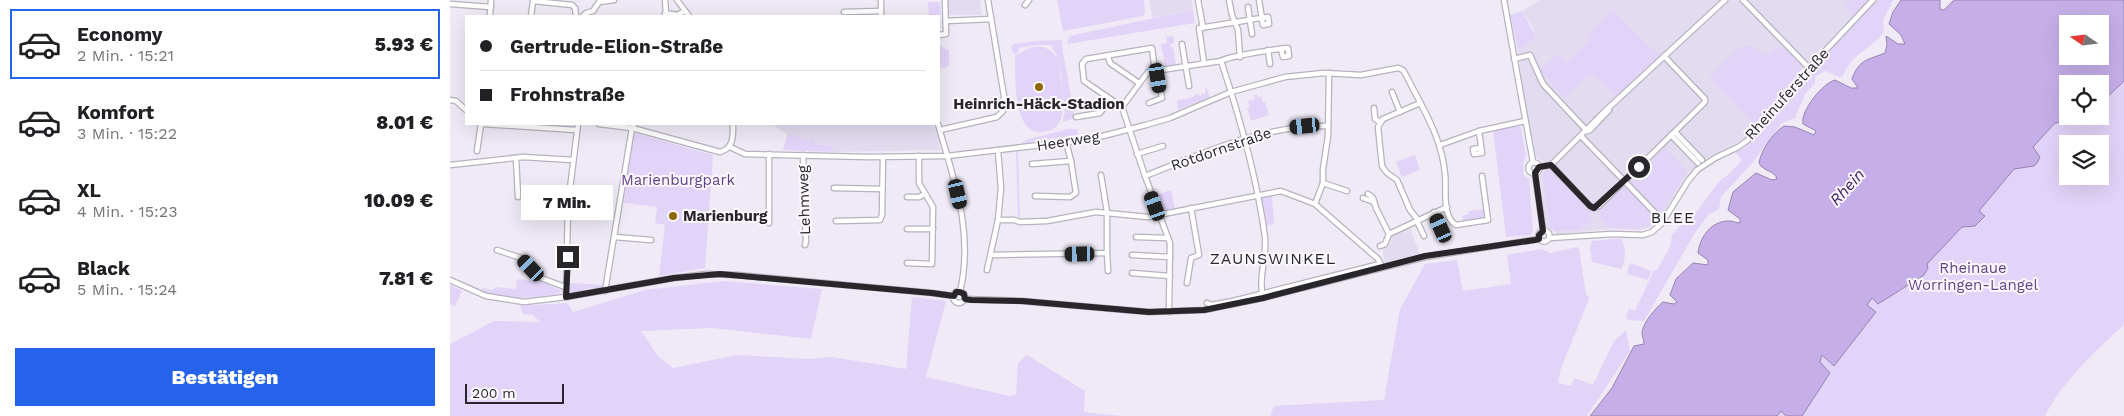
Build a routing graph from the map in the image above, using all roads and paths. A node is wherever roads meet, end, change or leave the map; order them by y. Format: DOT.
graph roads {
  1 [pos="491,0"];
  2 [pos="614,0"];
  3 [pos="665,0"];
  4 [pos="677,0"];
  5 [pos="881,0"];
  6 [pos="945,0"];
  7 [pos="988,0"];
  8 [pos="1029,0"];
  9 [pos="1198,0"];
  10 [pos="1229,0"];
  11 [pos="1259,0"];
  12 [pos="1504,0"];
  13 [pos="1724,0"];
  14 [pos="1743,0"];
  15 [pos="1873,0"];
  16 [pos="450,4"];
  17 [pos="1025,5"];
  18 [pos="491,7"];
  19 [pos="1248,7"];
  20 [pos="685,11"];
  21 [pos="844,12"];
  22 [pos="881,13"];
  23 [pos="665,14"];
  24 [pos="490,15"];
  25 [pos="531,15"];
  26 [pos="576,15"];
  27 [pos="584,15"];
  28 [pos="688,15"];
  29 [pos="991,19"];
  30 [pos="1250,20"];
  31 [pos="946,21"];
  32 [pos="1236,22"];
  33 [pos="1201,28"];
  34 [pos="1252,34"];
  35 [pos="940,35"];
  36 [pos="1182,44"];
  37 [pos="1281,49"];
  38 [pos="1268,50"];
  39 [pos="1108,56"];
  40 [pos="1664,56"];
  41 [pos="1238,57"];
  42 [pos="1514,59"];
  43 [pos="1221,61"];
  44 [pos="1204,63"];
  45 [pos="1270,64"];
  46 [pos="1186,68"];
  47 [pos="1810,68"];
  48 [pos="1156,71"];
  49 [pos="1329,73"];
  50 [pos="1139,82"];
  51 [pos="1189,86"];
  52 [pos="1231,92"];
  53 [pos="1392,92"];
  54 [pos="450,100"];
  55 [pos="1110,100"];
  56 [pos="1149,103"];
  57 [pos="1420,104"];
  58 [pos="1122,107"];
  59 [pos="1374,108"];
  60 [pos="465,109"];
  61 [pos="1400,112"];
  62 [pos="1076,117"];
  63 [pos="1525,121"];
  64 [pos="1380,122"];
  65 [pos="482,125"];
  66 [pos="507,125"];
  67 [pos="578,125"];
  68 [pos="616,125"];
  69 [pos="733,125"];
  70 [pos="938,125"];
  71 [pos="532,126"];
  72 [pos="633,126"];
  73 [pos="1328,126"];
  74 [pos="1129,129"];
  75 [pos="576,130"];
  76 [pos="940,130"];
  77 [pos="1479,130"];
  78 [pos="1587,131"];
  79 [pos="1673,133"];
  80 [pos="1581,136"];
  81 [pos="1246,138"];
  82 [pos="1066,142"];
  83 [pos="1440,145"];
  84 [pos="1163,146"];
  85 [pos="730,147"];
  86 [pos="1481,148"];
  87 [pos="478,151"];
  88 [pos="998,151"];
  89 [pos="769,154"];
  90 [pos="803,154"];
  91 [pos="1137,154"];
  92 [pos="919,156"];
  93 [pos="947,156"];
  94 [pos="883,157"];
  95 [pos="516,158"];
  96 [pos="573,160"];
  97 [pos="1071,161"];
  98 [pos="1533,162"];
  99 [pos="1700,162"];
  100 [pos="1032,164"];
  101 [pos="450,165"];
  102 [pos="1551,165"];
  103 [pos="1539,167"];
  104 [pos="1535,173"];
  105 [pos="1101,176"];
  106 [pos="1144,176"];
  107 [pos="1482,176"];
  108 [pos="1624,181"];
  109 [pos="1323,183"];
  110 [pos="834,188"];
  111 [pos="882,189"];
  112 [pos="1347,191"];
  113 [pos="925,194"];
  114 [pos="1368,194"];
  115 [pos="1035,196"];
  116 [pos="1257,196"];
  117 [pos="518,197"];
  118 [pos="906,197"];
  119 [pos="1363,198"];
  120 [pos="1374,202"];
  121 [pos="1315,204"];
  122 [pos="1447,207"];
  123 [pos="1191,208"];
  124 [pos="1107,212"];
  125 [pos="1434,212"];
  126 [pos="1159,215"];
  127 [pos="1658,216"];
  128 [pos="998,220"];
  129 [pos="1418,220"];
  130 [pos="836,221"];
  131 [pos="769,223"];
  132 [pos="1441,228"];
  133 [pos="907,229"];
  134 [pos="932,230"];
  135 [pos="1543,231"];
  136 [pos="1389,234"];
  137 [pos="615,236"];
  138 [pos="1424,236"];
  139 [pos="1136,237"];
  140 [pos="1168,238"];
  141 [pos="1550,238"];
  142 [pos="1539,239"];
  143 [pos="651,240"];
  144 [pos="804,245"];
  145 [pos="1380,246"];
  146 [pos="498,250"];
  147 [pos="1108,253"];
  148 [pos="992,255"];
  149 [pos="1132,255"];
  150 [pos="1170,257"];
  151 [pos="907,263"];
  152 [pos="1381,265"];
  153 [pos="987,270"];
  154 [pos="1108,271"];
  155 [pos="1132,274"];
  156 [pos="1170,276"];
  157 [pos="450,280"];
  158 [pos="1187,283"];
  159 [pos="565,287"];
  160 [pos="605,291"];
  161 [pos="960,292"];
  162 [pos="954,296"];
  163 [pos="1263,296"];
  164 [pos="566,297"];
  165 [pos="965,299"];
  166 [pos="1207,303"];
  167 [pos="1169,312"];
  1 -- 18 [label="street"];
  2 -- 27 [label="street"];
  3 -- 23 [label="street"];
  4 -- 20 [label="street"];
  5 -- 22 [label="street"];
  6 -- 31 [label="street"];
  7 -- 29 [label="street"];
  8 -- 17 [label="street"];
  9 -- 33 [label="street"];
  10 -- 32 [label="street"];
  11 -- 30 [label="street"];
  12 -- 42 [label="street"];
  13 -- 40 [label="street"];
  14 -- 47 [label="street"];
  15 -- 47 [label="street, Rheinuferstraße"];
  16 -- 18 [label="street"];
  18 -- 24 [label="street"];
  19 -- 30 [label="street"];
  20 -- 23 [label="street"];
  20 -- 28 [label="street"];
  21 -- 22 [label="street"];
  25 -- 26 [label="street"];
  29 -- 31 [label="street"];
  29 -- 76 [label="street"];
  30 -- 32 [label="street"];
  30 -- 34 [label="street"];
  31 -- 35 [label="street"];
  32 -- 33 [label="street"];
  32 -- 41 [label="street"];
  33 -- 44 [label="street"];
  36 -- 46 [label="street"];
  37 -- 38 [label="street"];
  38 -- 41 [label="street"];
  38 -- 45 [label="street"];
  39 -- 48 [label="street"];
  39 -- 50 [label="street"];
  39 -- 55 [label="street"];
  40 -- 78 [label="street"];
  40 -- 79 [label="street"];
  41 -- 43 [label="street"];
  42 -- 63 [label="street"];
  42 -- 78 [label="street"];
  43 -- 44 [label="street"];
  43 -- 52 [label="street"];
  44 -- 46 [label="street"];
  46 -- 48 [label="street"];
  46 -- 51 [label="street"];
  47 -- 141 [label="street, Rheinuferstraße"];
  48 -- 50 [label="street"];
  48 -- 56 [label="street"];
  49 -- 52 [label="street, Heerweg"];
  49 -- 57 [label="street, Heerweg"];
  49 -- 73 [label="street"];
  50 -- 58 [label="street"];
  52 -- 74 [label="street, Heerweg"];
  52 -- 81 [label="street"];
  53 -- 61 [label="street"];
  54 -- 60 [label="street"];
  55 -- 58 [label="street"];
  55 -- 62 [label="street"];
  57 -- 61 [label="street"];
  57 -- 83 [label="street"];
  58 -- 74 [label="street"];
  59 -- 64 [label="street"];
  61 -- 64 [label="street"];
  63 -- 77 [label="street"];
  63 -- 98 [label="street"];
  64 -- 129 [label="street"];
  65 -- 87 [label="street"];
  66 -- 71 [label="street"];
  67 -- 75 [label="street"];
  68 -- 72 [label="street"];
  69 -- 85 [label="street"];
  70 -- 76 [label="street"];
  71 -- 75 [label="street"];
  72 -- 85 [label="street"];
  72 -- 137 [label="street"];
  73 -- 81 [label="street, Rotdornstraße"];
  73 -- 109 [label="street"];
  74 -- 82 [label="street, Heerweg"];
  74 -- 91 [label="street"];
  75 -- 96 [label="street"];
  76 -- 93 [label="street"];
  77 -- 83 [label="street"];
  77 -- 86 [label="street"];
  78 -- 80 [label="street"];
  79 -- 99 [label="street"];
  79 -- 108 [label="street"];
  80 -- 102 [label="street"];
  80 -- 108 [label="street"];
  81 -- 106 [label="street, Rotdornstraße"];
  81 -- 116 [label="street"];
  82 -- 88 [label="street, Heerweg"];
  82 -- 97 [label="street"];
  83 -- 122 [label="street"];
  84 -- 91 [label="street"];
  85 -- 89 [label="street, Heerweg"];
  88 -- 93 [label="street, Heerweg"];
  88 -- 128 [label="street"];
  89 -- 90 [label="street, Heerweg"];
  89 -- 131 [label="street"];
  90 -- 94 [label="street, Heerweg"];
  90 -- 144 [label="street, Lehmweg"];
  91 -- 106 [label="street"];
  92 -- 93 [label="street, Heerweg"];
  92 -- 94 [label="street, Heerweg"];
  92 -- 113 [label="street"];
  93 -- 161 [label="street"];
  94 -- 111 [label="street"];
  95 -- 96 [label="street"];
  95 -- 101 [label="street"];
  95 -- 117 [label="street"];
  96 -- 159 [label="street"];
  97 -- 100 [label="street"];
  97 -- 115 [label="street"];
  98 -- 103 [label="street"];
  98 -- 104 [label="street"];
  102 -- 103 [label="street"];
  102 -- 108 [label="street"];
  103 -- 104 [label="street"];
  104 -- 135 [label="street"];
  105 -- 124 [label="street"];
  106 -- 126 [label="street"];
  107 -- 122 [label="street"];
  108 -- 127 [label="street"];
  109 -- 112 [label="street"];
  109 -- 121 [label="street"];
  110 -- 111 [label="street"];
  111 -- 130 [label="street"];
  113 -- 118 [label="street"];
  113 -- 134 [label="street"];
  114 -- 120 [label="street"];
  116 -- 121 [label="street"];
  116 -- 123 [label="street"];
  116 -- 163 [label="street"];
  119 -- 120 [label="street"];
  120 -- 136 [label="street"];
  121 -- 152 [label="street"];
  122 -- 125 [label="street"];
  123 -- 126 [label="street"];
  123 -- 158 [label="street"];
  124 -- 126 [label="street"];
  124 -- 128 [label="street"];
  124 -- 147 [label="street"];
  125 -- 129 [label="street"];
  125 -- 132 [label="street"];
  126 -- 140 [label="street"];
  128 -- 148 [label="street"];
  129 -- 136 [label="street"];
  129 -- 138 [label="street"];
  133 -- 134 [label="street"];
  134 -- 151 [label="street"];
  135 -- 141 [label="street"];
  135 -- 142 [label="street"];
  136 -- 145 [label="street"];
  137 -- 143 [label="street"];
  137 -- 160 [label="street"];
  139 -- 140 [label="street"];
  140 -- 150 [label="street"];
  141 -- 142 [label="street"];
  142 -- 152 [label="street"];
  146 -- 159 [label="street"];
  147 -- 148 [label="street"];
  147 -- 154 [label="street"];
  148 -- 153 [label="street"];
  149 -- 150 [label="street"];
  150 -- 156 [label="street"];
  152 -- 163 [label="street"];
  155 -- 156 [label="street"];
  156 -- 167 [label="street"];
  157 -- 164 [label="street"];
  159 -- 164 [label="street"];
  160 -- 162 [label="street"];
  160 -- 164 [label="street"];
  161 -- 162 [label="street"];
  161 -- 165 [label="street"];
  162 -- 165 [label="street"];
  163 -- 166 [label="street"];
  163 -- 167 [label="street"];
  165 -- 167 [label="street"];
}
